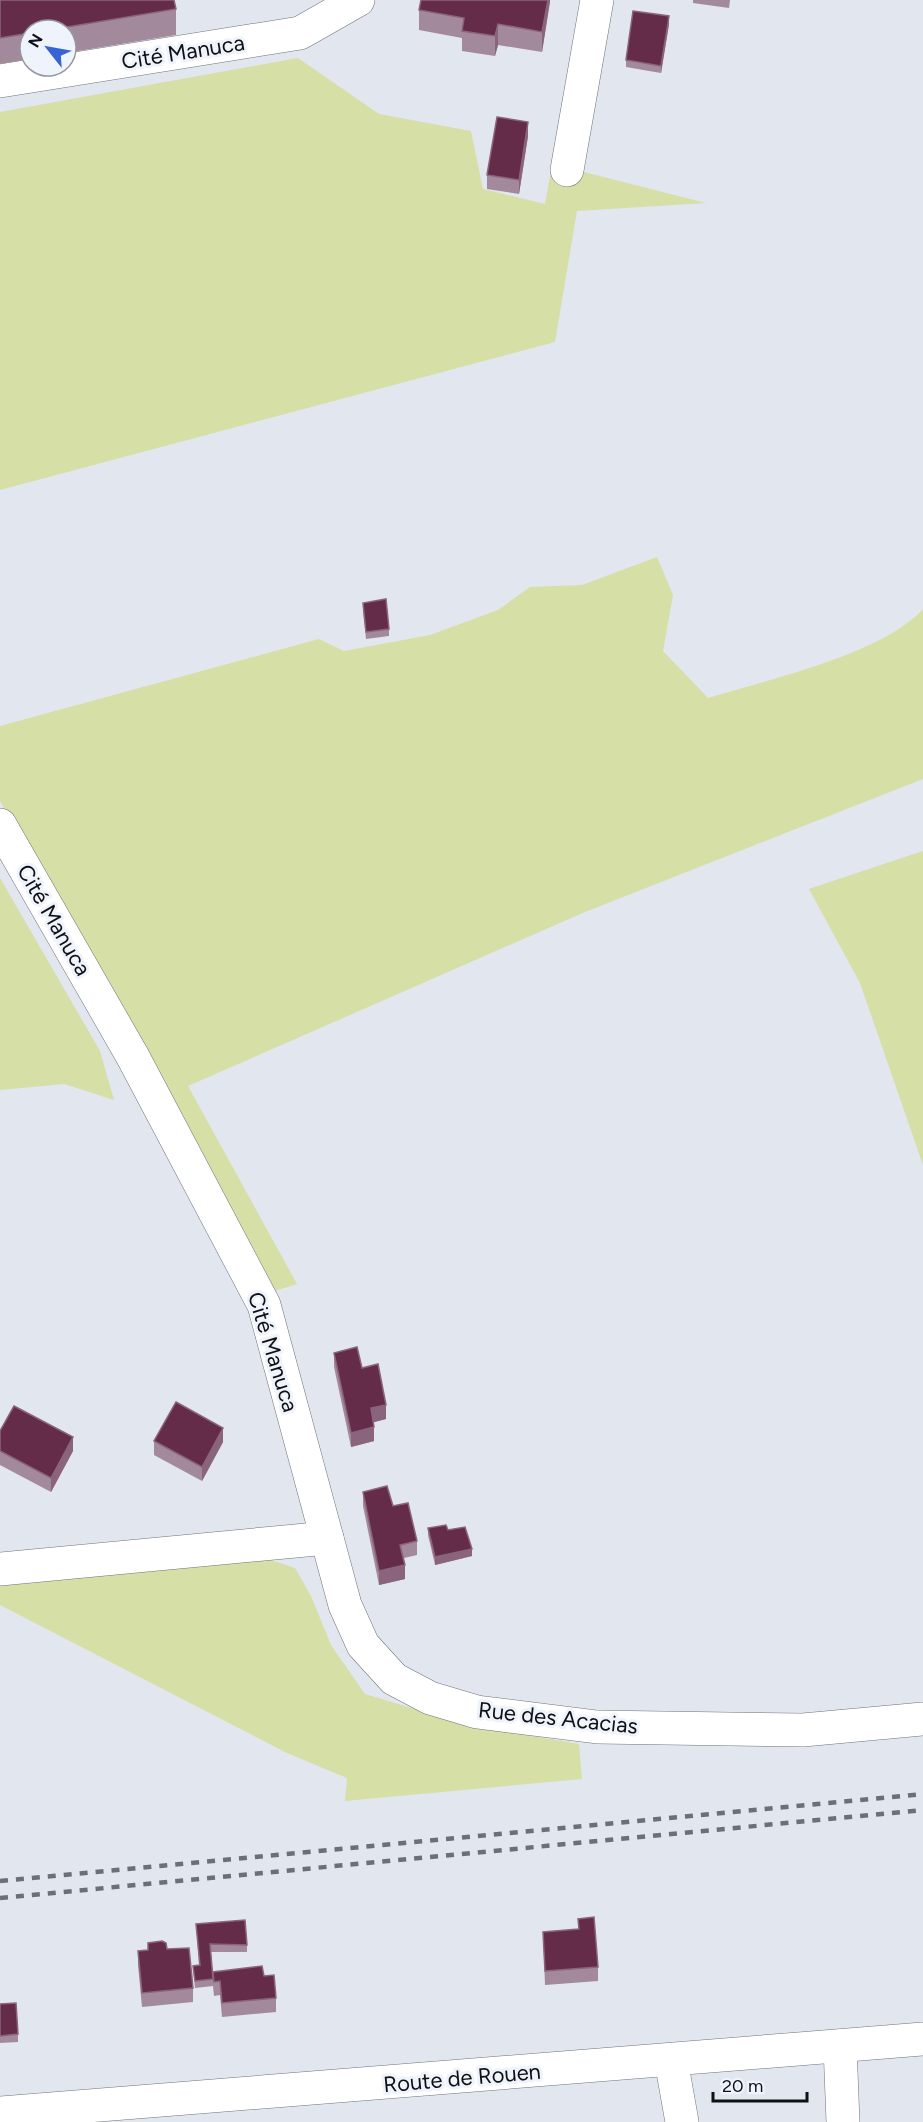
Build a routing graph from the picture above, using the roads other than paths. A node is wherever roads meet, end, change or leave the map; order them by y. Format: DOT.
graph roads {
  1 [pos="358,0"];
  2 [pos="597,0"];
  3 [pos="0,81"];
  4 [pos="567,170"];
  5 [pos="0,825"];
  6 [pos="327,1538"];
  7 [pos="0,1569"];
  8 [pos="923,1719"];
  9 [pos="923,2039"];
  10 [pos="840,2046"];
  11 [pos="671,2060"];
  12 [pos="155,2112"];
  13 [pos="0,2113"];
  14 [pos="681,2122"];
  15 [pos="843,2122"];
  1 -- 3 [label="street, Cité Manuca"];
  2 -- 4 [label="street"];
  5 -- 6 [label="street, Cité Manuca"];
  6 -- 7 [label="street"];
  6 -- 8 [label="street, Rue des Acacias"];
  9 -- 10 [label="street, Route de Rouen"];
  10 -- 11 [label="street, Route de Rouen"];
  10 -- 15 [label="street"];
  11 -- 12 [label="street, Route de Rouen"];
  11 -- 14 [label="street"];
  12 -- 13 [label="street, Route de Rouen"];
}
